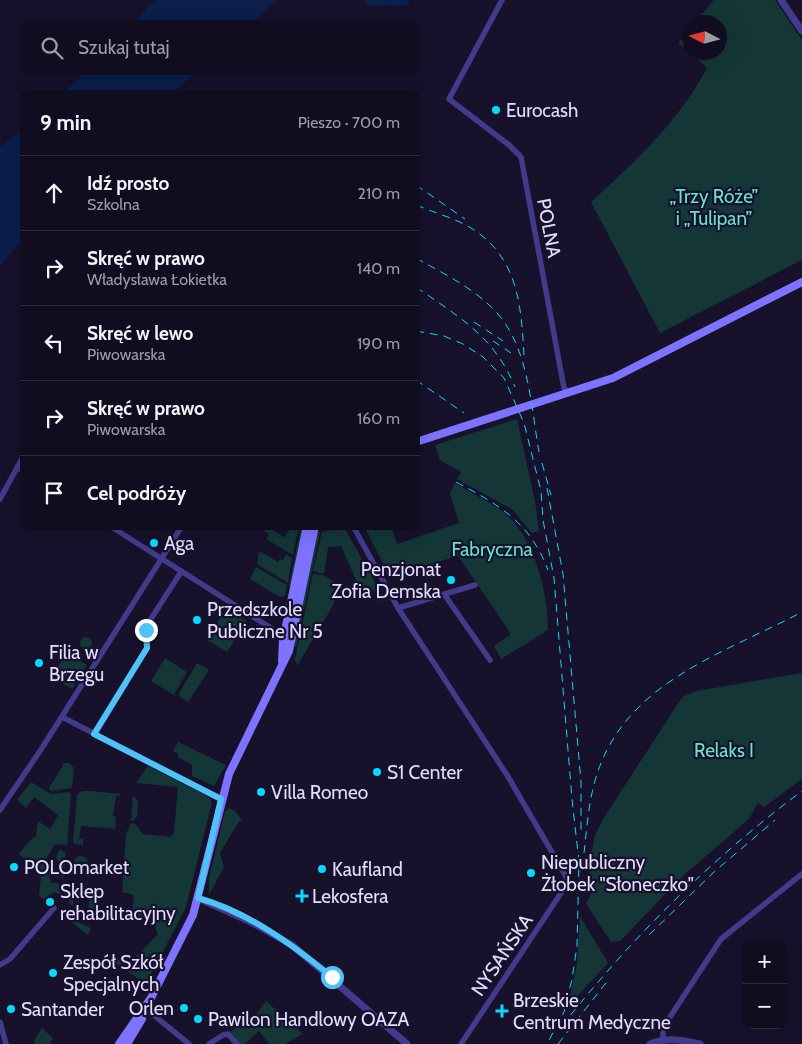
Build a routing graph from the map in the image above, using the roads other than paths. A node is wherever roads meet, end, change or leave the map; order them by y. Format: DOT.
graph roads {
  1 [pos="502,0"];
  2 [pos="781,0"];
  3 [pos="802,31"];
  4 [pos="802,282"];
  5 [pos="569,393"];
  6 [pos="420,441"];
  7 [pos="20,462"];
  8 [pos="17,467"];
  9 [pos="20,469"];
  10 [pos="0,499"];
  11 [pos="120,530"];
  12 [pos="179,530"];
  13 [pos="306,530"];
  14 [pos="314,530"];
  15 [pos="355,530"];
  16 [pos="161,559"];
  17 [pos="181,572"];
  18 [pos="474,585"];
  19 [pos="444,594"];
  20 [pos="398,608"];
  21 [pos="288,620"];
  22 [pos="271,628"];
  23 [pos="284,640"];
  24 [pos="490,660"];
  25 [pos="282,663"];
  26 [pos="62,717"];
  27 [pos="94,734"];
  28 [pos="221,799"];
  29 [pos="0,810"];
  30 [pos="802,874"];
  31 [pos="198,898"];
  32 [pos="54,908"];
  33 [pos="0,965"];
  34 [pos="145,1008"];
  35 [pos="0,1022"];
  36 [pos="663,1039"];
  37 [pos="6,1044"];
  38 [pos="119,1044"];
  39 [pos="127,1044"];
  40 [pos="189,1044"];
  41 [pos="208,1044"];
  42 [pos="236,1044"];
  43 [pos="407,1044"];
  44 [pos="461,1044"];
  45 [pos="650,1044"];
  46 [pos="700,1044"];
  1 -- 5 [label="street, POLNA"];
  2 -- 3 [label="street"];
  4 -- 5 [label="main road"];
  5 -- 6 [label="main road"];
  7 -- 8 [label="street"];
  8 -- 9 [label="street"];
  8 -- 10 [label="street"];
  11 -- 16 [label="street"];
  12 -- 16 [label="street"];
  13 -- 21 [label="main road"];
  14 -- 25 [label="main road"];
  15 -- 20 [label="street"];
  16 -- 17 [label="street"];
  16 -- 26 [label="street"];
  17 -- 22 [label="street"];
  17 -- 27 [label="street"];
  18 -- 19 [label="street"];
  19 -- 20 [label="street"];
  19 -- 24 [label="street"];
  20 -- 44 [label="street, NYSAŃSKA"];
  21 -- 22 [label="street"];
  21 -- 23 [label="main road"];
  22 -- 23 [label="street"];
  23 -- 25 [label="main road"];
  25 -- 28 [label="main road"];
  26 -- 27 [label="street"];
  26 -- 29 [label="street"];
  27 -- 28 [label="street"];
  28 -- 31 [label="main road"];
  30 -- 36 [label="street"];
  31 -- 34 [label="main road"];
  31 -- 43 [label="street"];
  32 -- 33 [label="street"];
  34 -- 38 [label="main road"];
  34 -- 39 [label="main road"];
  34 -- 40 [label="street"];
  35 -- 37 [label="street"];
  36 -- 45 [label="street"];
  36 -- 46 [label="street"];
  41 -- 42 [label="street"];
}
